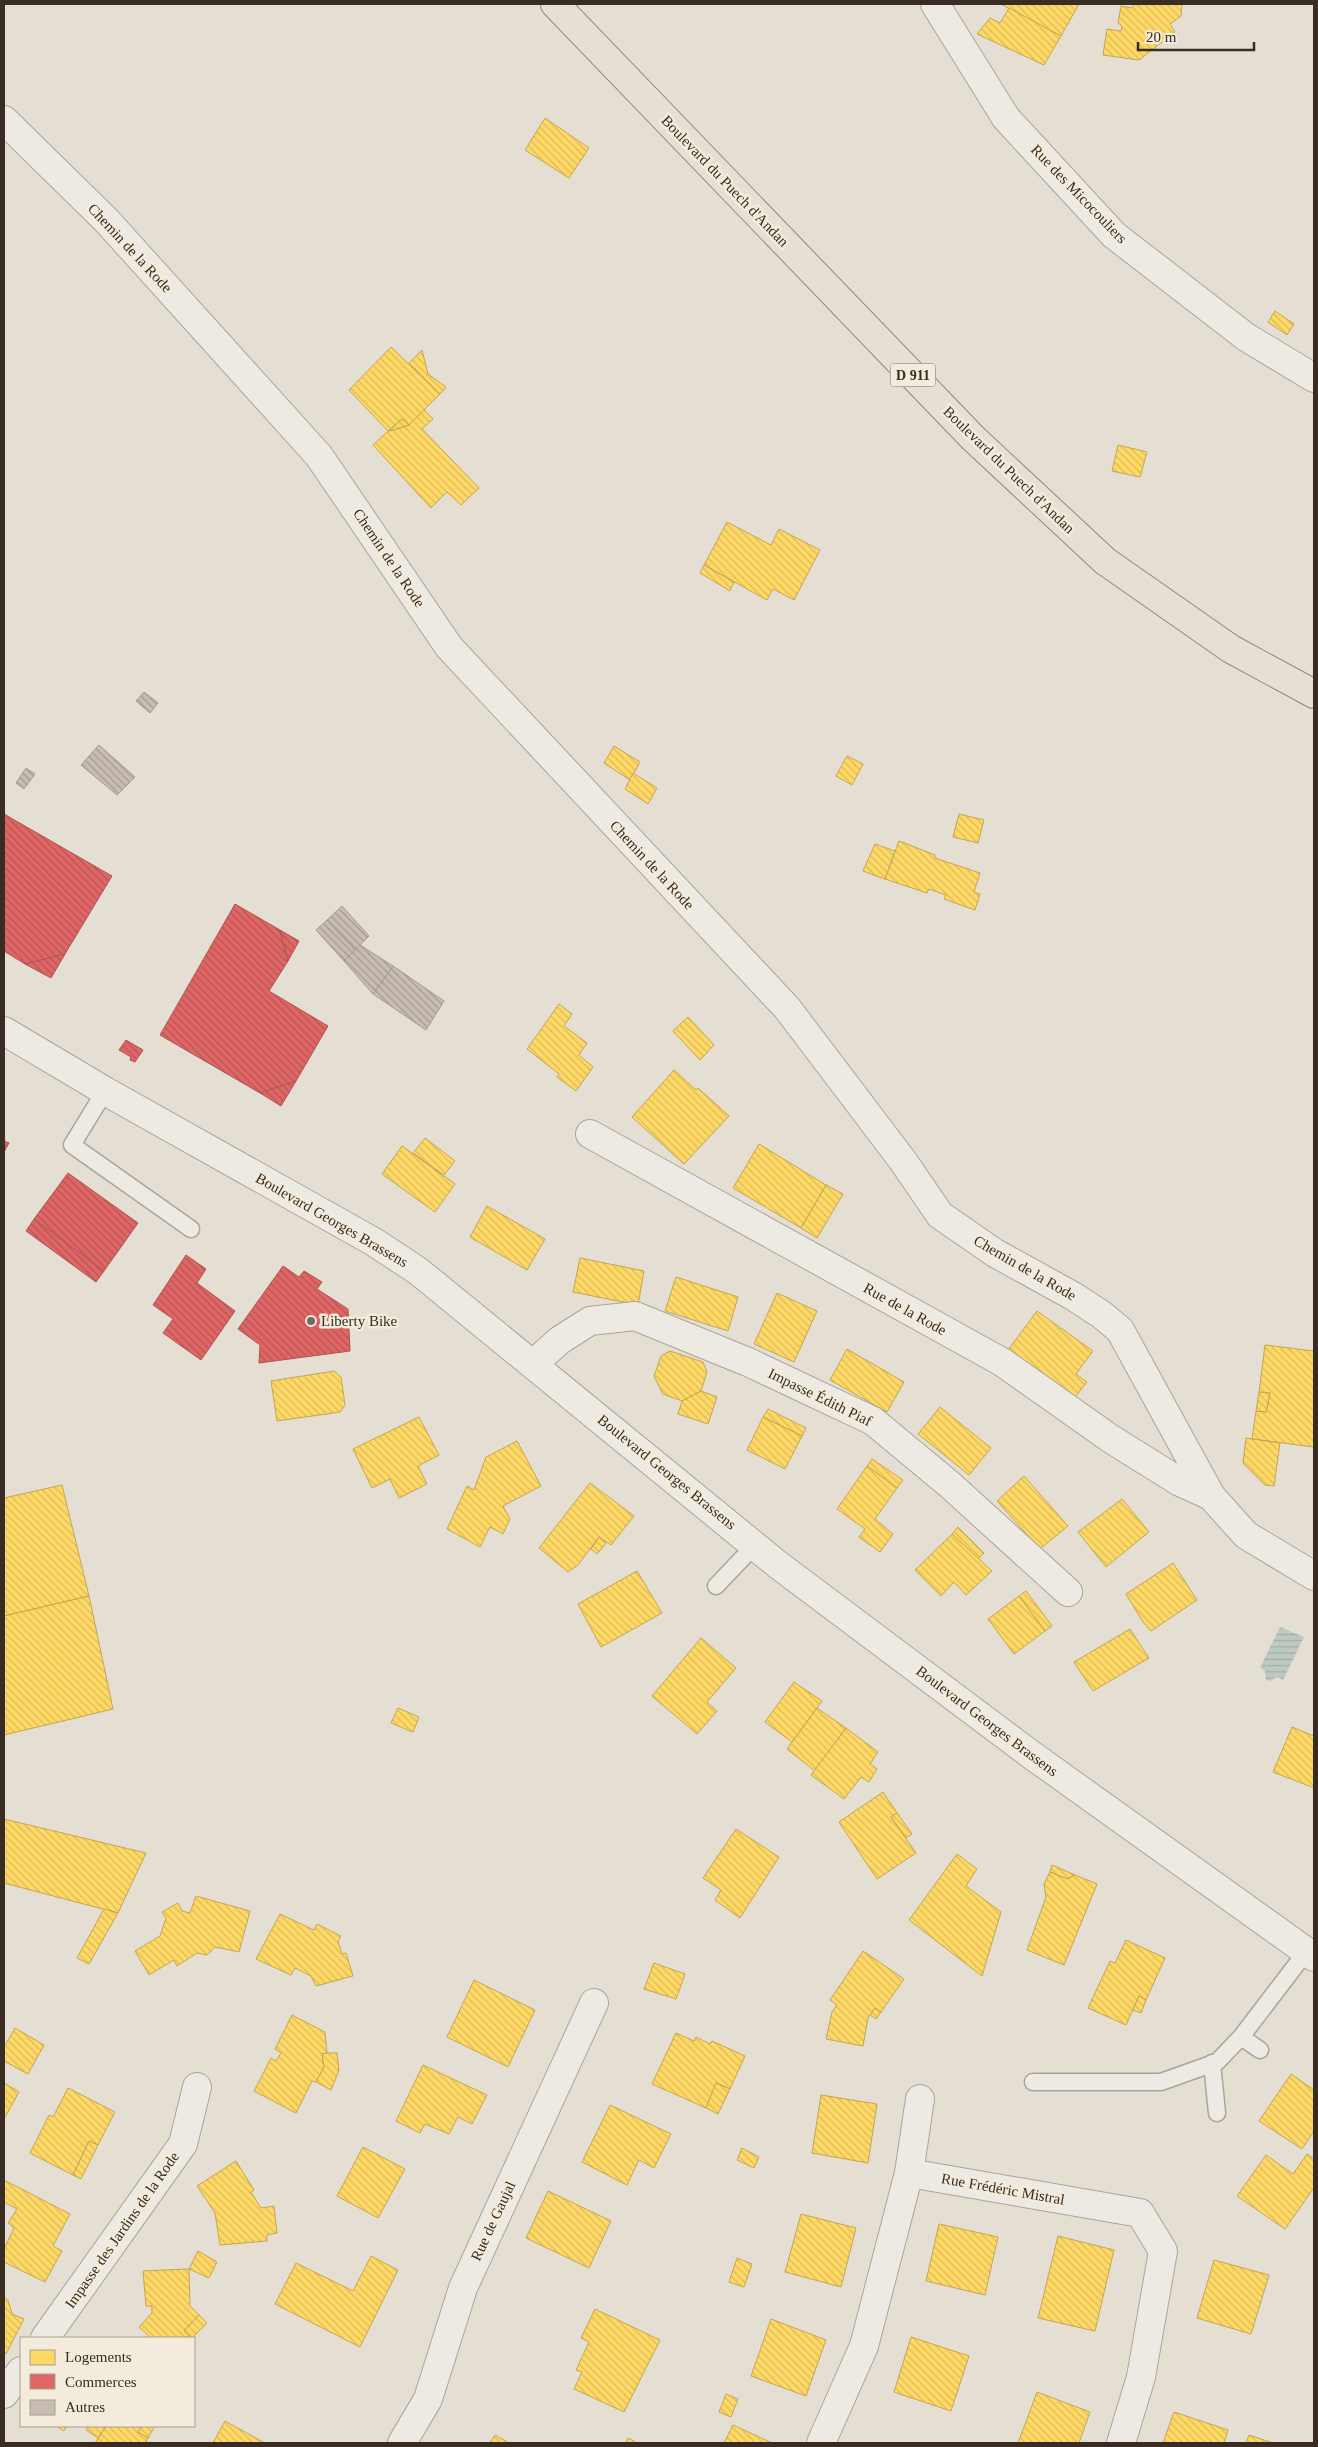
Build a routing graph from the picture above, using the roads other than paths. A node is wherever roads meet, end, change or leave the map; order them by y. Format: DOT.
graph roads {
  1 [pos="555,4"];
  2 [pos="935,4"];
  3 [pos="4,120"];
  4 [pos="1314,378"];
  5 [pos="1314,694"];
  6 [pos="4,1031"];
  7 [pos="105,1091"];
  8 [pos="590,1134"];
  9 [pos="191,1229"];
  10 [pos="534,1363"];
  11 [pos="1211,1496"];
  12 [pos="755,1545"];
  13 [pos="1314,1576"];
  14 [pos="716,1586"];
  15 [pos="1068,1592"];
  16 [pos="1310,1955"];
  17 [pos="594,2002"];
  18 [pos="1241,2037"];
  19 [pos="1260,2050"];
  20 [pos="1212,2063"];
  21 [pos="1033,2082"];
  22 [pos="197,2087"];
  23 [pos="920,2100"];
  24 [pos="1217,2113"];
  25 [pos="909,2173"];
  26 [pos="46,2337"];
  27 [pos="20,2371"];
  28 [pos="4,2394"];
  29 [pos="402,2443"];
  30 [pos="820,2443"];
  31 [pos="1121,2443"];
  1 -- 5 [label="main road, Boulevard du Puech d'Andan / D 911"];
  2 -- 4 [label="street, Rue des Micocouliers"];
  3 -- 11 [label="street, Chemin de la Rode"];
  6 -- 7 [label="street, Boulevard Georges Brassens"];
  7 -- 9 [label="lane"];
  7 -- 10 [label="street, Boulevard Georges Brassens"];
  8 -- 11 [label="street, Rue de la Rode"];
  10 -- 12 [label="street, Boulevard Georges Brassens"];
  10 -- 15 [label="street, Impasse Édith Piaf"];
  11 -- 13 [label="street, Chemin de la Rode"];
  12 -- 14 [label="lane"];
  12 -- 16 [label="street, Boulevard Georges Brassens"];
  16 -- 18 [label="lane"];
  17 -- 29 [label="street, Rue de Gaujal"];
  18 -- 19 [label="lane"];
  18 -- 20 [label="lane"];
  20 -- 21 [label="lane"];
  20 -- 24 [label="lane"];
  22 -- 26 [label="street, Impasse des Jardins de la Rode"];
  23 -- 25 [label="street"];
  25 -- 30 [label="street"];
  25 -- 31 [label="street, Rue Frédéric Mistral"];
  27 -- 28 [label="street"];
}
